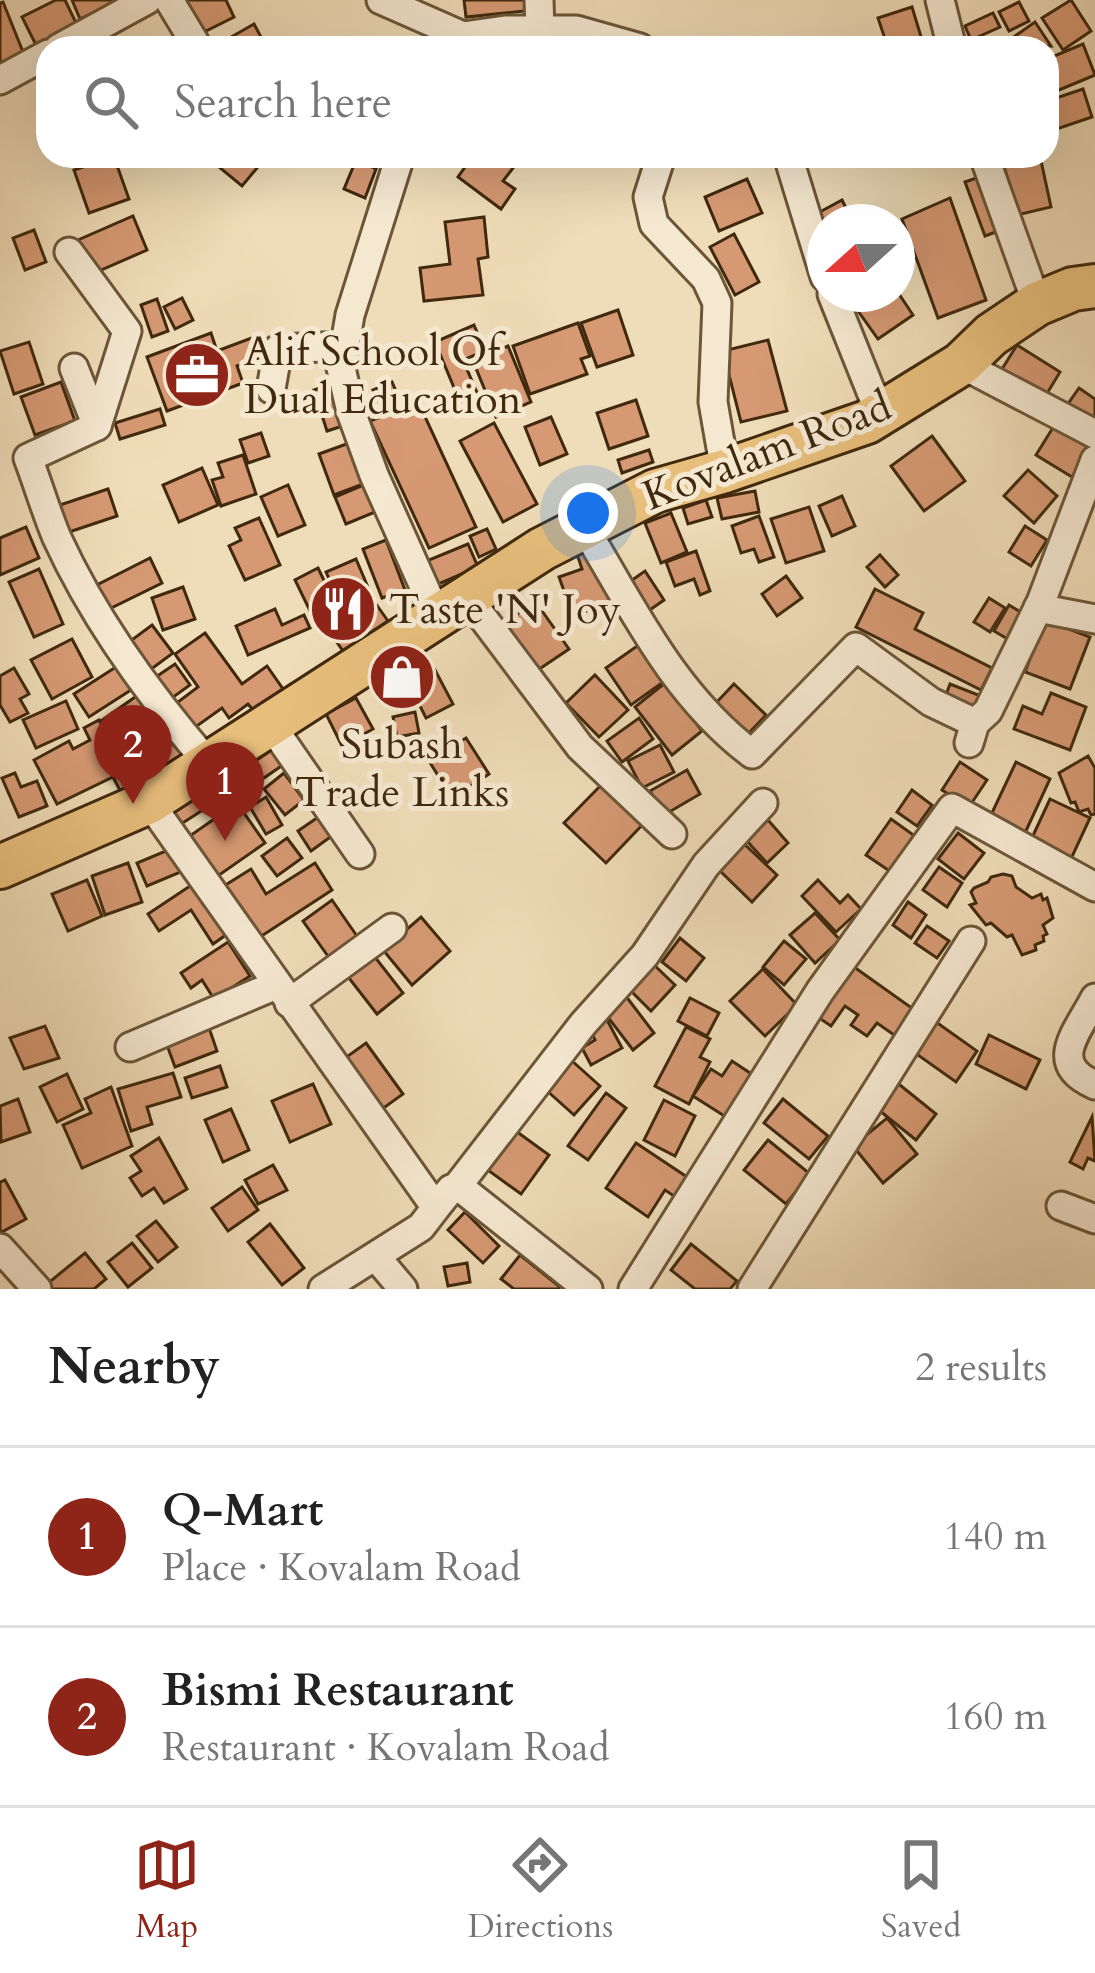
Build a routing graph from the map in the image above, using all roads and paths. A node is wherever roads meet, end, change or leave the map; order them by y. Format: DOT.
graph roads {
  1 [pos="147,0"];
  2 [pos="170,0"];
  3 [pos="539,0"];
  4 [pos="940,0"];
  5 [pos="387,1"];
  6 [pos="81,36"];
  7 [pos="192,36"];
  8 [pos="531,36"];
  9 [pos="597,36"];
  10 [pos="949,36"];
  11 [pos="36,60"];
  12 [pos="0,80"];
  13 [pos="396,168"];
  14 [pos="657,168"];
  15 [pos="792,168"];
  16 [pos="988,168"];
  17 [pos="807,218"];
  18 [pos="69,252"];
  19 [pos="1095,286"];
  20 [pos="1037,304"];
  21 [pos="839,312"];
  22 [pos="345,346"];
  23 [pos="961,364"];
  24 [pos="74,368"];
  25 [pos="271,389"];
  26 [pos="880,414"];
  27 [pos="98,426"];
  28 [pos="1095,434"];
  29 [pos="1095,460"];
  30 [pos="725,471"];
  31 [pos="584,527"];
  32 [pos="453,608"];
  33 [pos="1037,608"];
  34 [pos="1095,619"];
  35 [pos="271,724"];
  36 [pos="209,764"];
  37 [pos="149,802"];
  38 [pos="763,803"];
  39 [pos="672,833"];
  40 [pos="360,854"];
  41 [pos="0,867"];
  42 [pos="1095,887"];
  43 [pos="392,928"];
  44 [pos="971,941"];
  45 [pos="282,994"];
  46 [pos="1095,998"];
  47 [pos="130,1047"];
  48 [pos="1095,1085"];
  49 [pos="448,1194"];
  50 [pos="1061,1206"];
  51 [pos="1095,1219"];
  52 [pos="0,1247"];
  53 [pos="377,1258"];
  54 [pos="37,1289"];
  55 [pos="324,1289"];
  56 [pos="403,1289"];
  57 [pos="588,1289"];
  58 [pos="633,1289"];
  59 [pos="752,1289"];
  1 -- 6 [label="street"];
  2 -- 7 [label="street"];
  3 -- 8 [label="street"];
  4 -- 10 [label="street"];
  5 -- 8 [label="street"];
  8 -- 9 [label="street"];
  11 -- 12 [label="street"];
  13 -- 22 [label="street"];
  14 -- 30 [label="street"];
  15 -- 17 [label="street"];
  16 -- 20 [label="street"];
  18 -- 27 [label="street"];
  19 -- 20 [label="main road, Kovalam Road"];
  20 -- 23 [label="main road, Kovalam Road"];
  21 -- 26 [label="street"];
  22 -- 25 [label="street"];
  22 -- 32 [label="street"];
  23 -- 26 [label="main road, Kovalam Road"];
  23 -- 28 [label="street"];
  24 -- 27 [label="street"];
  26 -- 30 [label="main road, Kovalam Road"];
  27 -- 36 [label="street"];
  29 -- 33 [label="street"];
  30 -- 31 [label="main road, Kovalam Road"];
  31 -- 32 [label="main road, Kovalam Road"];
  31 -- 33 [label="street"];
  32 -- 35 [label="main road, Kovalam Road"];
  32 -- 39 [label="street"];
  33 -- 34 [label="street"];
  35 -- 36 [label="main road, Kovalam Road"];
  35 -- 40 [label="street"];
  36 -- 37 [label="main road, Kovalam Road"];
  37 -- 41 [label="main road, Kovalam Road"];
  37 -- 45 [label="street"];
  38 -- 49 [label="street"];
  42 -- 58 [label="street"];
  43 -- 45 [label="street"];
  44 -- 59 [label="street"];
  45 -- 47 [label="street"];
  45 -- 49 [label="street"];
  46 -- 48 [label="street"];
  49 -- 53 [label="street"];
  49 -- 57 [label="street"];
  50 -- 51 [label="street"];
  52 -- 54 [label="street"];
  53 -- 55 [label="street"];
  53 -- 56 [label="street"];
}
